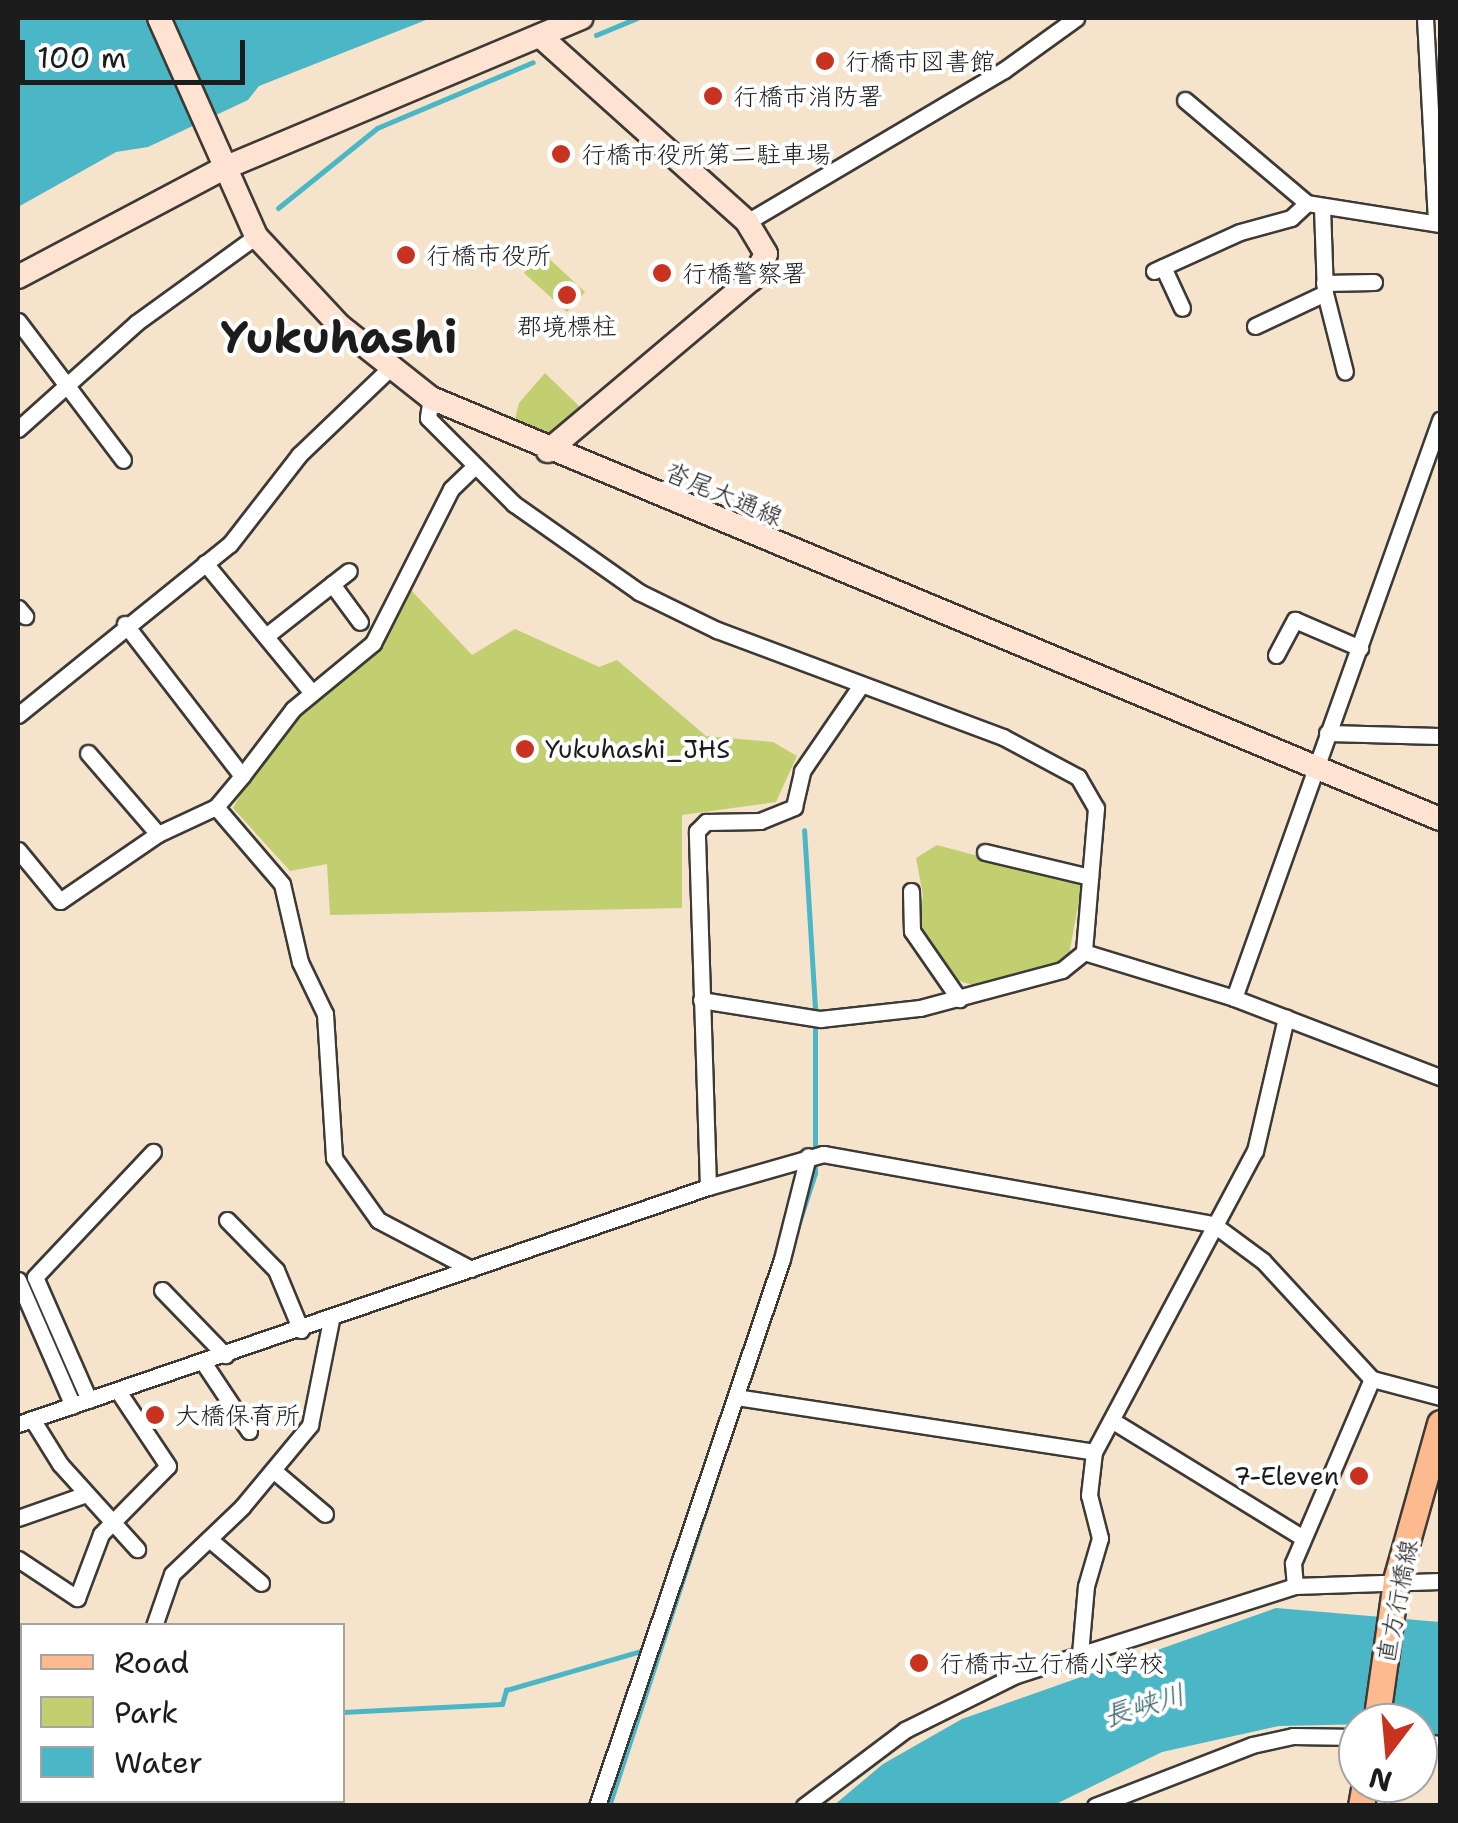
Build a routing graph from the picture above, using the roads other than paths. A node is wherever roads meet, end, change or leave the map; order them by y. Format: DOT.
graph roads {
  1 [pos="158,18"];
  2 [pos="582,18"];
  3 [pos="1076,18"];
  4 [pos="1425,18"];
  5 [pos="540,36"];
  6 [pos="1185,100"];
  7 [pos="222,169"];
  8 [pos="1314,206"];
  9 [pos="747,222"];
  10 [pos="1438,224"];
  11 [pos="256,236"];
  12 [pos="18,277"];
  13 [pos="1374,282"];
  14 [pos="1324,288"];
  15 [pos="1182,308"];
  16 [pos="18,321"];
  17 [pos="1255,326"];
  18 [pos="390,368"];
  19 [pos="1345,372"];
  20 [pos="67,384"];
  21 [pos="431,398"];
  22 [pos="1440,420"];
  23 [pos="18,430"];
  24 [pos="548,451"];
  25 [pos="124,460"];
  26 [pos="475,466"];
  27 [pos="204,563"];
  28 [pos="349,570"];
  29 [pos="332,584"];
  30 [pos="360,622"];
  31 [pos="124,624"];
  32 [pos="266,636"];
  33 [pos="1360,648"];
  34 [pos="1276,656"];
  35 [pos="861,685"];
  36 [pos="312,692"];
  37 [pos="18,715"];
  38 [pos="1327,733"];
  39 [pos="1440,736"];
  40 [pos="88,753"];
  41 [pos="1315,767"];
  42 [pos="242,776"];
  43 [pos="216,807"];
  44 [pos="1440,819"];
  45 [pos="158,834"];
  46 [pos="18,850"];
  47 [pos="985,852"];
  48 [pos="1090,876"];
  49 [pos="912,892"];
  50 [pos="1084,952"];
  51 [pos="1234,998"];
  52 [pos="959,999"];
  53 [pos="701,1000"];
  54 [pos="1286,1018"];
  55 [pos="1440,1077"];
  56 [pos="153,1152"];
  57 [pos="808,1156"];
  58 [pos="708,1187"];
  59 [pos="227,1220"];
  60 [pos="1214,1224"];
  61 [pos="471,1269"];
  62 [pos="18,1280"];
  63 [pos="162,1290"];
  64 [pos="331,1320"];
  65 [pos="301,1330"];
  66 [pos="226,1355"];
  67 [pos="204,1362"];
  68 [pos="1372,1380"];
  69 [pos="118,1391"];
  70 [pos="736,1397"];
  71 [pos="1440,1397"];
  72 [pos="81,1403"];
  73 [pos="1113,1421"];
  74 [pos="25,1422"];
  75 [pos="1440,1423"];
  76 [pos="249,1431"];
  77 [pos="1094,1452"];
  78 [pos="273,1470"];
  79 [pos="86,1494"];
  80 [pos="325,1514"];
  81 [pos="18,1518"];
  82 [pos="110,1522"];
  83 [pos="1303,1538"];
  84 [pos="209,1539"];
  85 [pos="137,1548"];
  86 [pos="18,1559"];
  87 [pos="1440,1581"];
  88 [pos="261,1583"];
  89 [pos="1295,1586"];
  90 [pos="1395,1589"];
  91 [pos="158,1623"];
  92 [pos="1080,1654"];
  93 [pos="1379,1703"];
  94 [pos="1338,1736"];
  95 [pos="597,1806"];
  96 [pos="804,1806"];
  97 [pos="1095,1806"];
  1 -- 7 [label="main road, 沓尾大通線"];
  2 -- 5 [label="main road"];
  3 -- 9 [label="street"];
  4 -- 10 [label="street"];
  5 -- 7 [label="main road"];
  5 -- 9 [label="main road"];
  6 -- 8 [label="street"];
  7 -- 11 [label="main road, 沓尾大通線"];
  7 -- 12 [label="main road"];
  8 -- 10 [label="street"];
  8 -- 14 [label="street"];
  8 -- 15 [label="street"];
  9 -- 24 [label="main road"];
  11 -- 18 [label="main road, 沓尾大通線"];
  11 -- 20 [label="street"];
  13 -- 14 [label="street"];
  14 -- 17 [label="street"];
  14 -- 19 [label="street"];
  16 -- 20 [label="street"];
  18 -- 21 [label="main road, 沓尾大通線"];
  18 -- 27 [label="street"];
  20 -- 23 [label="street"];
  20 -- 25 [label="street"];
  21 -- 24 [label="main road, 沓尾大通線"];
  21 -- 26 [label="street"];
  22 -- 33 [label="street"];
  24 -- 41 [label="main road, 沓尾大通線"];
  26 -- 35 [label="street"];
  26 -- 36 [label="street"];
  27 -- 31 [label="street"];
  27 -- 32 [label="street"];
  28 -- 29 [label="street"];
  29 -- 30 [label="street"];
  29 -- 32 [label="street"];
  31 -- 37 [label="street"];
  31 -- 42 [label="street"];
  32 -- 36 [label="street"];
  33 -- 34 [label="street"];
  33 -- 38 [label="street"];
  35 -- 48 [label="street"];
  35 -- 53 [label="street"];
  36 -- 42 [label="street"];
  38 -- 39 [label="street"];
  38 -- 41 [label="street"];
  40 -- 45 [label="street"];
  41 -- 44 [label="main road, 沓尾大通線"];
  41 -- 51 [label="street"];
  42 -- 43 [label="street"];
  43 -- 45 [label="street"];
  43 -- 61 [label="street"];
  45 -- 46 [label="street"];
  47 -- 48 [label="street"];
  48 -- 50 [label="street"];
  49 -- 52 [label="street"];
  50 -- 51 [label="street"];
  50 -- 52 [label="street"];
  51 -- 54 [label="street"];
  52 -- 53 [label="street"];
  53 -- 58 [label="street"];
  54 -- 55 [label="street"];
  54 -- 60 [label="street"];
  56 -- 72 [label="street"];
  57 -- 58 [label="street"];
  57 -- 60 [label="street"];
  57 -- 70 [label="street"];
  58 -- 61 [label="street"];
  59 -- 65 [label="street"];
  60 -- 68 [label="street"];
  60 -- 73 [label="street"];
  61 -- 64 [label="street"];
  62 -- 72 [label="street"];
  63 -- 66 [label="street"];
  64 -- 65 [label="street"];
  64 -- 78 [label="street"];
  65 -- 66 [label="street"];
  66 -- 67 [label="street"];
  67 -- 69 [label="street"];
  67 -- 76 [label="street"];
  68 -- 71 [label="street"];
  68 -- 83 [label="street"];
  69 -- 72 [label="street"];
  69 -- 82 [label="street"];
  70 -- 77 [label="street"];
  70 -- 95 [label="street"];
  72 -- 74 [label="street"];
  73 -- 77 [label="street"];
  73 -- 83 [label="street"];
  74 -- 79 [label="street"];
  75 -- 90 [label="main road, 直方行橋線"];
  77 -- 92 [label="street"];
  78 -- 80 [label="street"];
  78 -- 84 [label="street"];
  79 -- 81 [label="street"];
  79 -- 82 [label="street"];
  82 -- 85 [label="street"];
  82 -- 86 [label="street"];
  83 -- 89 [label="street"];
  84 -- 88 [label="street"];
  84 -- 91 [label="street"];
  87 -- 90 [label="street"];
  89 -- 90 [label="street"];
  89 -- 92 [label="street"];
  90 -- 93 [label="main road, 直方行橋線"];
  92 -- 96 [label="street"];
  94 -- 97 [label="street"];
}
